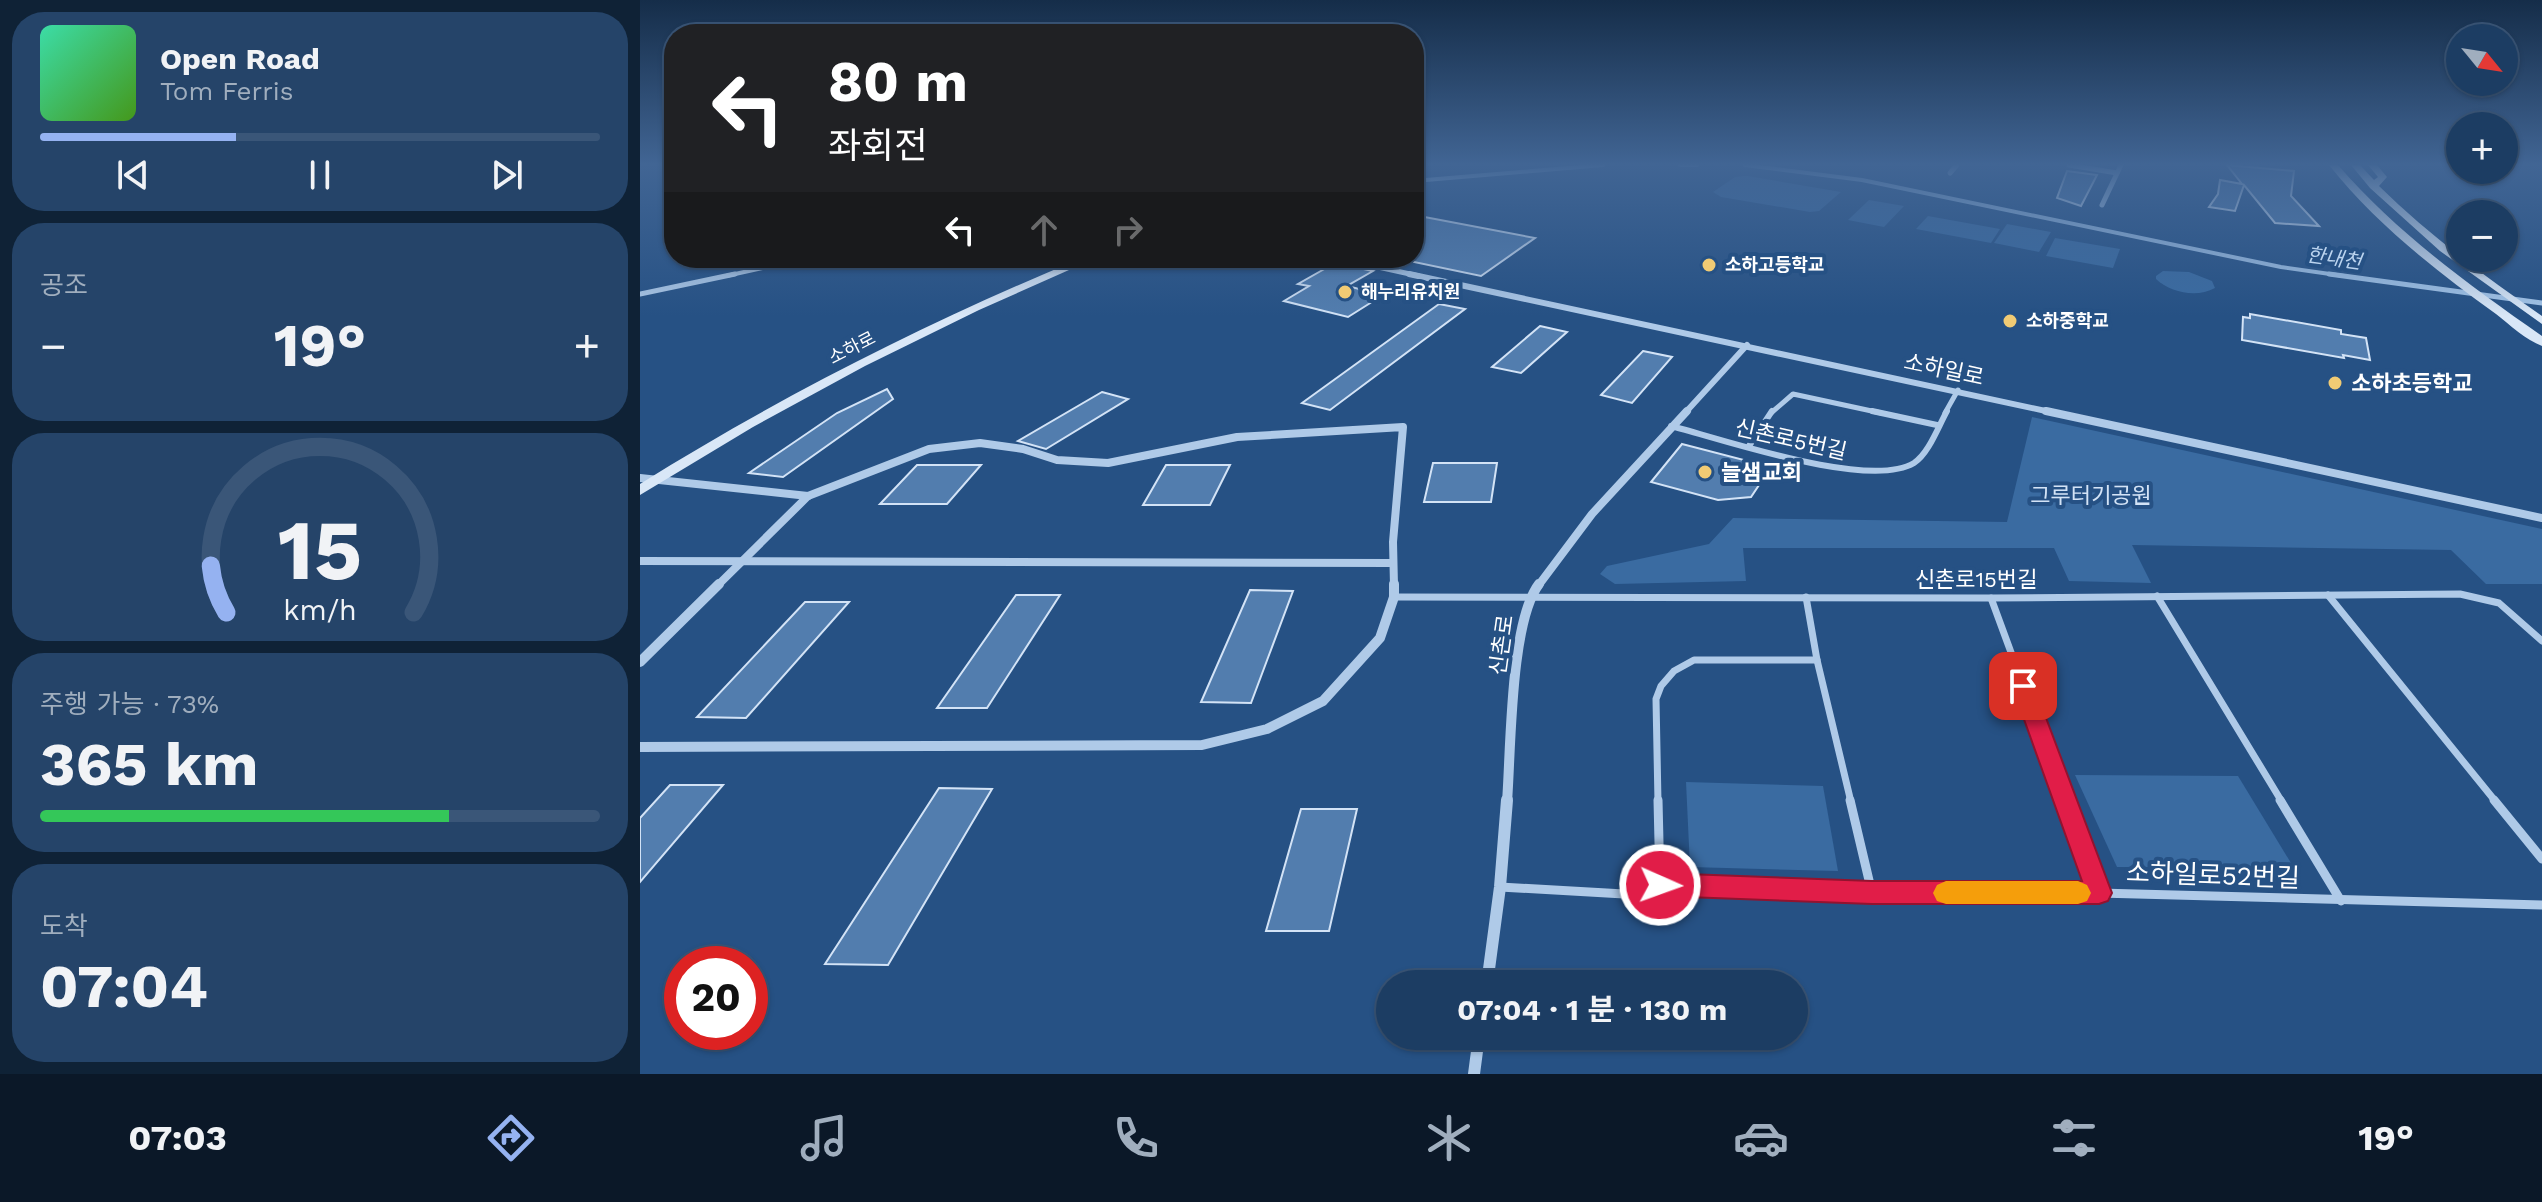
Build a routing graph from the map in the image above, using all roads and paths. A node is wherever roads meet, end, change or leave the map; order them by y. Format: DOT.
graph roads {
  1 [pos="2378,215"];
  2 [pos="2401,215"];
  3 [pos="761,268"];
  4 [pos="1067,268"];
  5 [pos="1384,268"];
  6 [pos="640,294"];
  7 [pos="2539,319"];
  8 [pos="2542,342"];
  9 [pos="1747,345"];
  10 [pos="1958,390"];
  11 [pos="1937,425"];
  12 [pos="1671,426"];
  13 [pos="1749,446"];
  14 [pos="640,478"];
  15 [pos="655,480"];
  16 [pos="640,490"];
  17 [pos="808,496"];
  18 [pos="2542,518"];
  19 [pos="743,560"];
  20 [pos="640,561"];
  21 [pos="1393,563"];
  22 [pos="2328,595"];
  23 [pos="2157,596"];
  24 [pos="1394,597"];
  25 [pos="1529,597"];
  26 [pos="1806,597"];
  27 [pos="1991,598"];
  28 [pos="2542,641"];
  29 [pos="1817,660"];
  30 [pos="640,662"];
  31 [pos="640,747"];
  32 [pos="2542,859"];
  33 [pos="1660,885"];
  34 [pos="1500,887"];
  35 [pos="1872,893"];
  36 [pos="2099,893"];
  37 [pos="2341,901"];
  38 [pos="2542,905"];
  39 [pos="1489,970"];
  40 [pos="1477,1050"];
  41 [pos="1474,1074"];
  1 -- 8 [label="main road"];
  2 -- 7 [label="main road"];
  3 -- 6 [label="lane"];
  4 -- 15 [label="main road, 소하로"];
  5 -- 9 [label="street, 소하일로"];
  9 -- 10 [label="street, 소하일로"];
  9 -- 12 [label="street, 신촌로"];
  10 -- 11 [label="lane, 신촌로5번길"];
  10 -- 18 [label="street, 소하일로"];
  11 -- 13 [label="lane, 신촌로5번길"];
  11 -- 13 [label="lane"];
  12 -- 13 [label="lane, 신촌로5번길"];
  12 -- 25 [label="street, 신촌로"];
  14 -- 15 [label="street"];
  15 -- 16 [label="main road, 소하로"];
  15 -- 17 [label="street"];
  17 -- 19 [label="street"];
  17 -- 21 [label="street"];
  19 -- 20 [label="street"];
  19 -- 21 [label="street"];
  19 -- 30 [label="street"];
  21 -- 24 [label="street"];
  22 -- 23 [label="lane, 신촌로15번길"];
  22 -- 28 [label="lane, 신촌로15번길"];
  22 -- 32 [label="lane"];
  23 -- 27 [label="lane, 신촌로15번길"];
  23 -- 37 [label="lane"];
  24 -- 25 [label="lane, 신촌로15번길"];
  24 -- 31 [label="street"];
  25 -- 26 [label="lane, 신촌로15번길"];
  25 -- 34 [label="street, 신촌로"];
  26 -- 27 [label="lane, 신촌로15번길"];
  26 -- 29 [label="lane"];
  27 -- 36 [label="lane"];
  29 -- 33 [label="lane"];
  29 -- 35 [label="lane"];
  33 -- 34 [label="lane, 소하일로52번길"];
  33 -- 35 [label="lane, 소하일로52번길"];
  34 -- 39 [label="street, 신촌로"];
  35 -- 36 [label="lane, 소하일로52번길"];
  36 -- 37 [label="lane, 소하일로52번길"];
  37 -- 38 [label="lane, 소하일로52번길"];
  40 -- 41 [label="street"];
}
